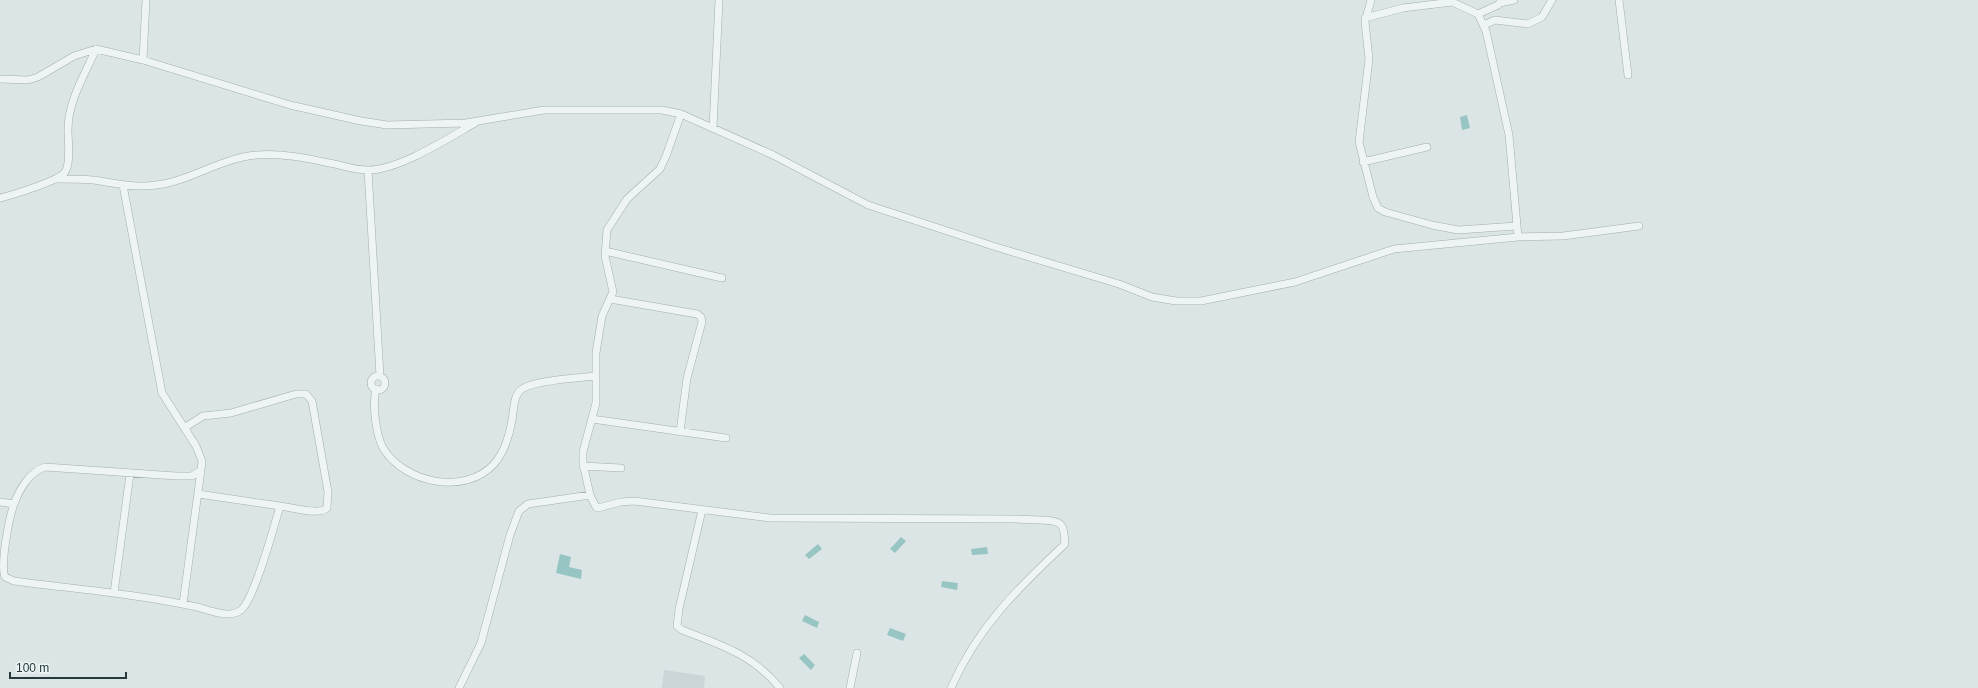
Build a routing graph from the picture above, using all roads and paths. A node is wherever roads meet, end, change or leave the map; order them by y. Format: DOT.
graph roads {
  1 [pos="146,0"];
  2 [pos="719,0"];
  3 [pos="1371,0"];
  4 [pos="1514,0"];
  5 [pos="1552,0"];
  6 [pos="1619,0"];
  7 [pos="1450,1"];
  8 [pos="1501,1"];
  9 [pos="1478,14"];
  10 [pos="1365,18"];
  11 [pos="1484,25"];
  12 [pos="96,49"];
  13 [pos="143,60"];
  14 [pos="1628,75"];
  15 [pos="0,79"];
  16 [pos="681,114"];
  17 [pos="481,120"];
  18 [pos="713,128"];
  19 [pos="1427,147"];
  20 [pos="1363,162"];
  21 [pos="368,170"];
  22 [pos="57,179"];
  23 [pos="123,185"];
  24 [pos="0,198"];
  25 [pos="1516,226"];
  26 [pos="1639,226"];
  27 [pos="1518,237"];
  28 [pos="605,251"];
  29 [pos="722,278"];
  30 [pos="610,299"];
  31 [pos="596,376"];
  32 [pos="592,419"];
  33 [pos="184,428"];
  34 [pos="680,432"];
  35 [pos="726,438"];
  36 [pos="583,466"];
  37 [pos="622,468"];
  38 [pos="201,470"];
  39 [pos="130,474"];
  40 [pos="198,494"];
  41 [pos="590,495"];
  42 [pos="0,502"];
  43 [pos="14,504"];
  44 [pos="280,506"];
  45 [pos="702,510"];
  46 [pos="114,593"];
  47 [pos="182,604"];
  48 [pos="857,653"];
  49 [pos="460,688"];
  50 [pos="780,688"];
  51 [pos="850,688"];
  52 [pos="951,688"];
  1 -- 13 [label="street"];
  2 -- 18 [label="street"];
  3 -- 10 [label="street"];
  4 -- 8 [label="street"];
  5 -- 11 [label="street"];
  6 -- 14 [label="street"];
  7 -- 9 [label="street"];
  7 -- 10 [label="street"];
  8 -- 9 [label="street"];
  9 -- 11 [label="street"];
  10 -- 20 [label="street"];
  11 -- 25 [label="street"];
  12 -- 13 [label="street"];
  12 -- 15 [label="street"];
  12 -- 22 [label="street"];
  13 -- 17 [label="street"];
  16 -- 17 [label="street"];
  16 -- 18 [label="street"];
  16 -- 28 [label="street"];
  17 -- 21 [label="street"];
  18 -- 27 [label="street"];
  19 -- 20 [label="street"];
  20 -- 25 [label="street"];
  21 -- 23 [label="street"];
  21 -- 31 [label="street"];
  22 -- 23 [label="street"];
  22 -- 24 [label="street"];
  23 -- 33 [label="street"];
  25 -- 27 [label="street"];
  26 -- 27 [label="street"];
  28 -- 29 [label="street"];
  28 -- 30 [label="street"];
  30 -- 31 [label="street"];
  30 -- 34 [label="street"];
  31 -- 32 [label="street"];
  32 -- 34 [label="street"];
  32 -- 36 [label="street"];
  33 -- 38 [label="street"];
  33 -- 44 [label="street"];
  34 -- 35 [label="street"];
  36 -- 37 [label="street"];
  36 -- 41 [label="street"];
  38 -- 39 [label="street"];
  38 -- 40 [label="street"];
  39 -- 43 [label="street"];
  39 -- 46 [label="street"];
  40 -- 44 [label="street"];
  40 -- 47 [label="street"];
  41 -- 45 [label="street"];
  41 -- 49 [label="street"];
  42 -- 43 [label="street"];
  43 -- 46 [label="street"];
  44 -- 47 [label="street"];
  45 -- 50 [label="street"];
  45 -- 52 [label="street"];
  46 -- 47 [label="street"];
  48 -- 51 [label="street"];
}
